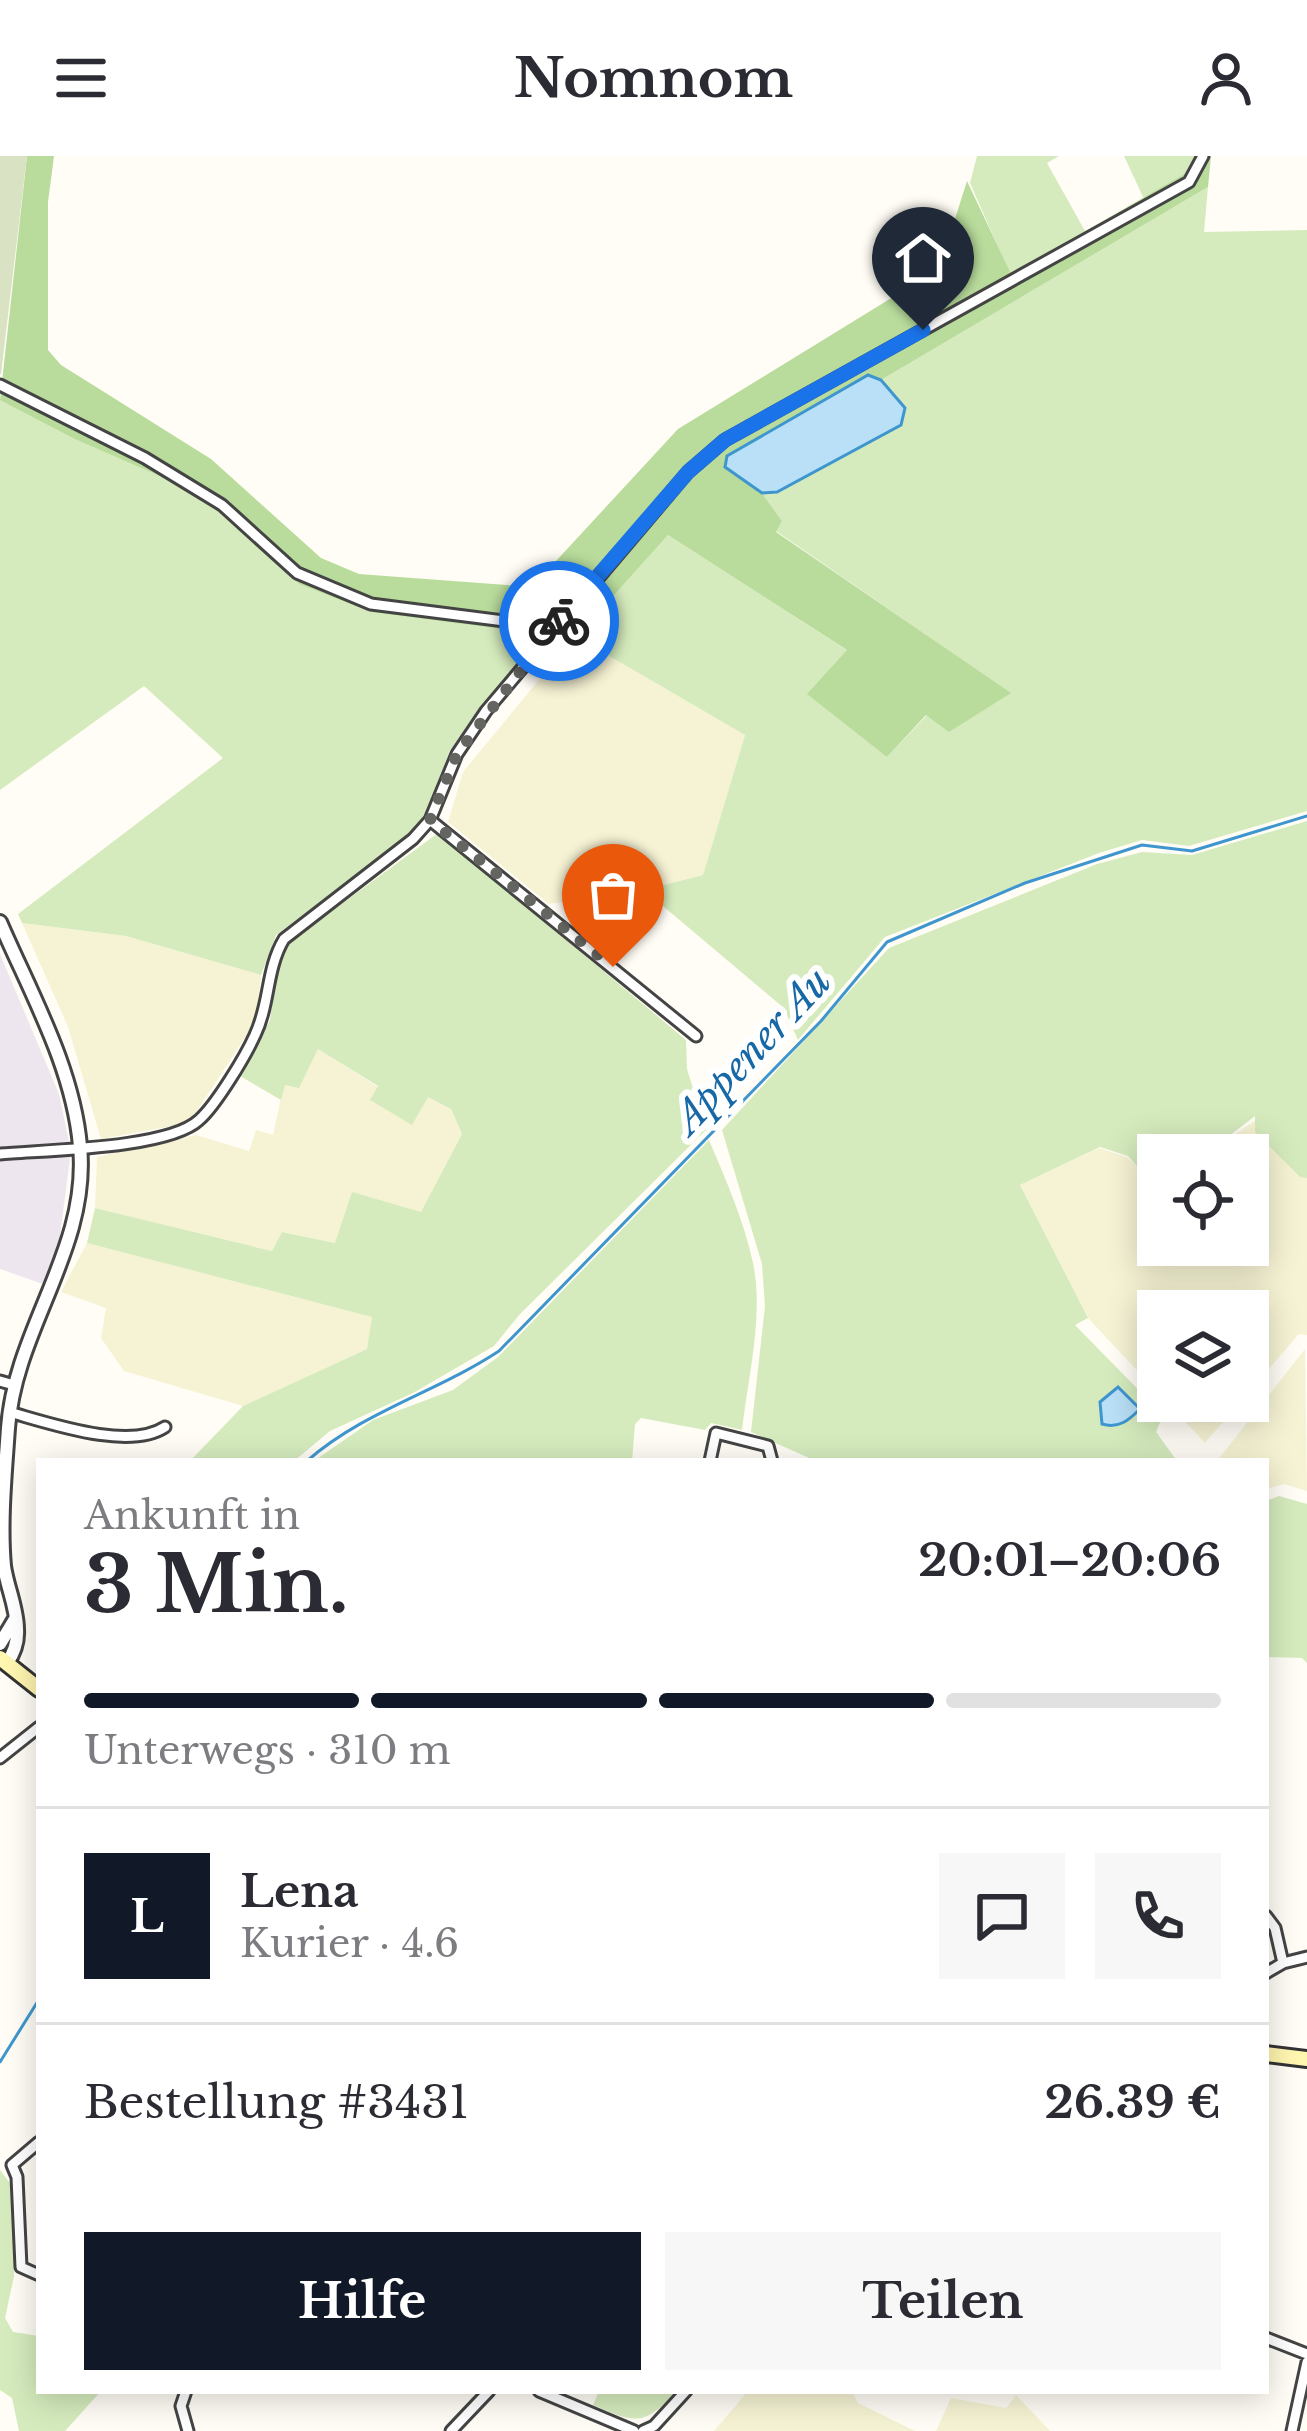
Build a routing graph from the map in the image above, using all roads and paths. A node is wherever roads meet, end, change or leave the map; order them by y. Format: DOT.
graph roads {
  1 [pos="1203,156"];
  2 [pos="0,385"];
  3 [pos="545,637"];
  4 [pos="430,820"];
  5 [pos="0,922"];
  6 [pos="696,1036"];
  7 [pos="81,1149"];
  8 [pos="0,1154"];
  9 [pos="7,1383"];
  10 [pos="10,1412"];
  11 [pos="165,1427"];
  12 [pos="711,1458"];
  13 [pos="771,1458"];
  14 [pos="3,1459"];
  15 [pos="16,1618"];
  16 [pos="0,1645"];
  17 [pos="3,1660"];
  18 [pos="36,1687"];
  19 [pos="36,1728"];
  20 [pos="0,1758"];
  21 [pos="1269,1920"];
  22 [pos="1307,1957"];
  23 [pos="1282,1963"];
  24 [pos="1269,1971"];
  25 [pos="1269,2054"];
  26 [pos="1307,2059"];
  27 [pos="36,2145"];
  28 [pos="0,2161"];
  29 [pos="12,2165"];
  30 [pos="36,2273"];
  31 [pos="1269,2339"];
  32 [pos="1307,2358"];
  33 [pos="185,2394"];
  34 [pos="487,2394"];
  35 [pos="546,2394"];
  36 [pos="683,2394"];
  37 [pos="188,2431"];
  38 [pos="451,2431"];
  39 [pos="638,2431"];
  40 [pos="1292,2431"];
  1 -- 3 [label="street"];
  2 -- 3 [label="street"];
  3 -- 4 [label="street"];
  4 -- 6 [label="street"];
  4 -- 7 [label="street"];
  5 -- 7 [label="street"];
  7 -- 8 [label="street"];
  7 -- 9 [label="street"];
  9 -- 10 [label="street"];
  10 -- 11 [label="street"];
  10 -- 14 [label="street"];
  12 -- 13 [label="street"];
  14 -- 15 [label="street"];
  15 -- 16 [label="street"];
  15 -- 17 [label="street"];
  17 -- 18 [label="main road"];
  19 -- 20 [label="street"];
  21 -- 23 [label="street"];
  22 -- 23 [label="street"];
  23 -- 24 [label="street"];
  25 -- 26 [label="main road"];
  27 -- 29 [label="street"];
  28 -- 29 [label="street"];
  29 -- 30 [label="street"];
  31 -- 32 [label="street"];
  32 -- 40 [label="street"];
  33 -- 37 [label="street"];
  34 -- 38 [label="street"];
  35 -- 39 [label="street"];
  36 -- 39 [label="street"];
}
